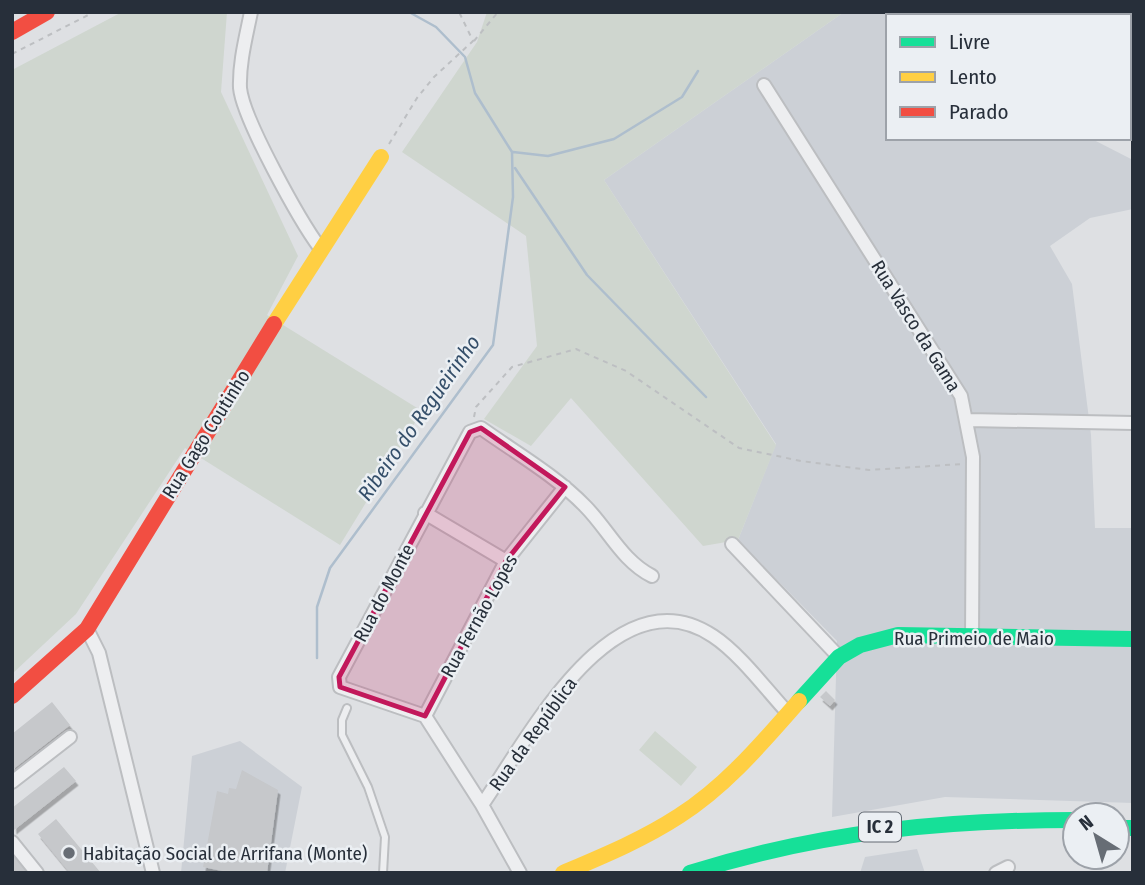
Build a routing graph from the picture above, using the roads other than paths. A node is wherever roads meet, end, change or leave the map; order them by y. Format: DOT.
graph roads {
  1 [pos="47,12"];
  2 [pos="251,12"];
  3 [pos="12,32"];
  4 [pos="764,85"];
  5 [pos="382,157"];
  6 [pos="320,248"];
  7 [pos="968,420"];
  8 [pos="1133,423"];
  9 [pos="565,487"];
  10 [pos="425,513"];
  11 [pos="732,544"];
  12 [pos="506,561"];
  13 [pos="652,576"];
  14 [pos="87,629"];
  15 [pos="972,638"];
  16 [pos="1133,639"];
  17 [pos="839,657"];
  18 [pos="12,696"];
  19 [pos="347,708"];
  20 [pos="787,712"];
  21 [pos="425,716"];
  22 [pos="70,737"];
  23 [pos="12,782"];
  24 [pos="482,805"];
  25 [pos="1061,820"];
  26 [pos="1061,827"];
  27 [pos="12,842"];
  28 [pos="37,873"];
  29 [pos="153,873"];
  30 [pos="383,873"];
  31 [pos="520,873"];
  32 [pos="563,873"];
  33 [pos="690,873"];
  34 [pos="709,873"];
  1 -- 3 [label="main road"];
  2 -- 6 [label="street"];
  4 -- 7 [label="street, Rua Vasco da Gama"];
  5 -- 6 [label="main road, Rua Gago Coutinho"];
  6 -- 14 [label="main road, Rua Gago Coutinho"];
  7 -- 8 [label="street"];
  7 -- 15 [label="street, Rua Vasco da Gama"];
  9 -- 10 [label="street, Rua do Monte"];
  9 -- 12 [label="street, Rua Fernão Lopes"];
  9 -- 13 [label="street"];
  10 -- 12 [label="street"];
  10 -- 21 [label="street, Rua do Monte"];
  11 -- 17 [label="street"];
  12 -- 21 [label="street, Rua Fernão Lopes"];
  14 -- 18 [label="main road, Rua Gago Coutinho"];
  14 -- 29 [label="street"];
  15 -- 16 [label="main road, Rua Primeio de Maio"];
  15 -- 17 [label="main road, Rua Primeio de Maio"];
  17 -- 20 [label="main road, Rua Primeio de Maio"];
  19 -- 30 [label="lane"];
  20 -- 24 [label="street, Rua da República"];
  20 -- 32 [label="main road, Rua Primeio de Maio"];
  21 -- 24 [label="street"];
  22 -- 23 [label="street"];
  24 -- 31 [label="street"];
  25 -- 33 [label="main road, IC 2"];
  26 -- 34 [label="main road, IC 2"];
  27 -- 28 [label="street"];
}
